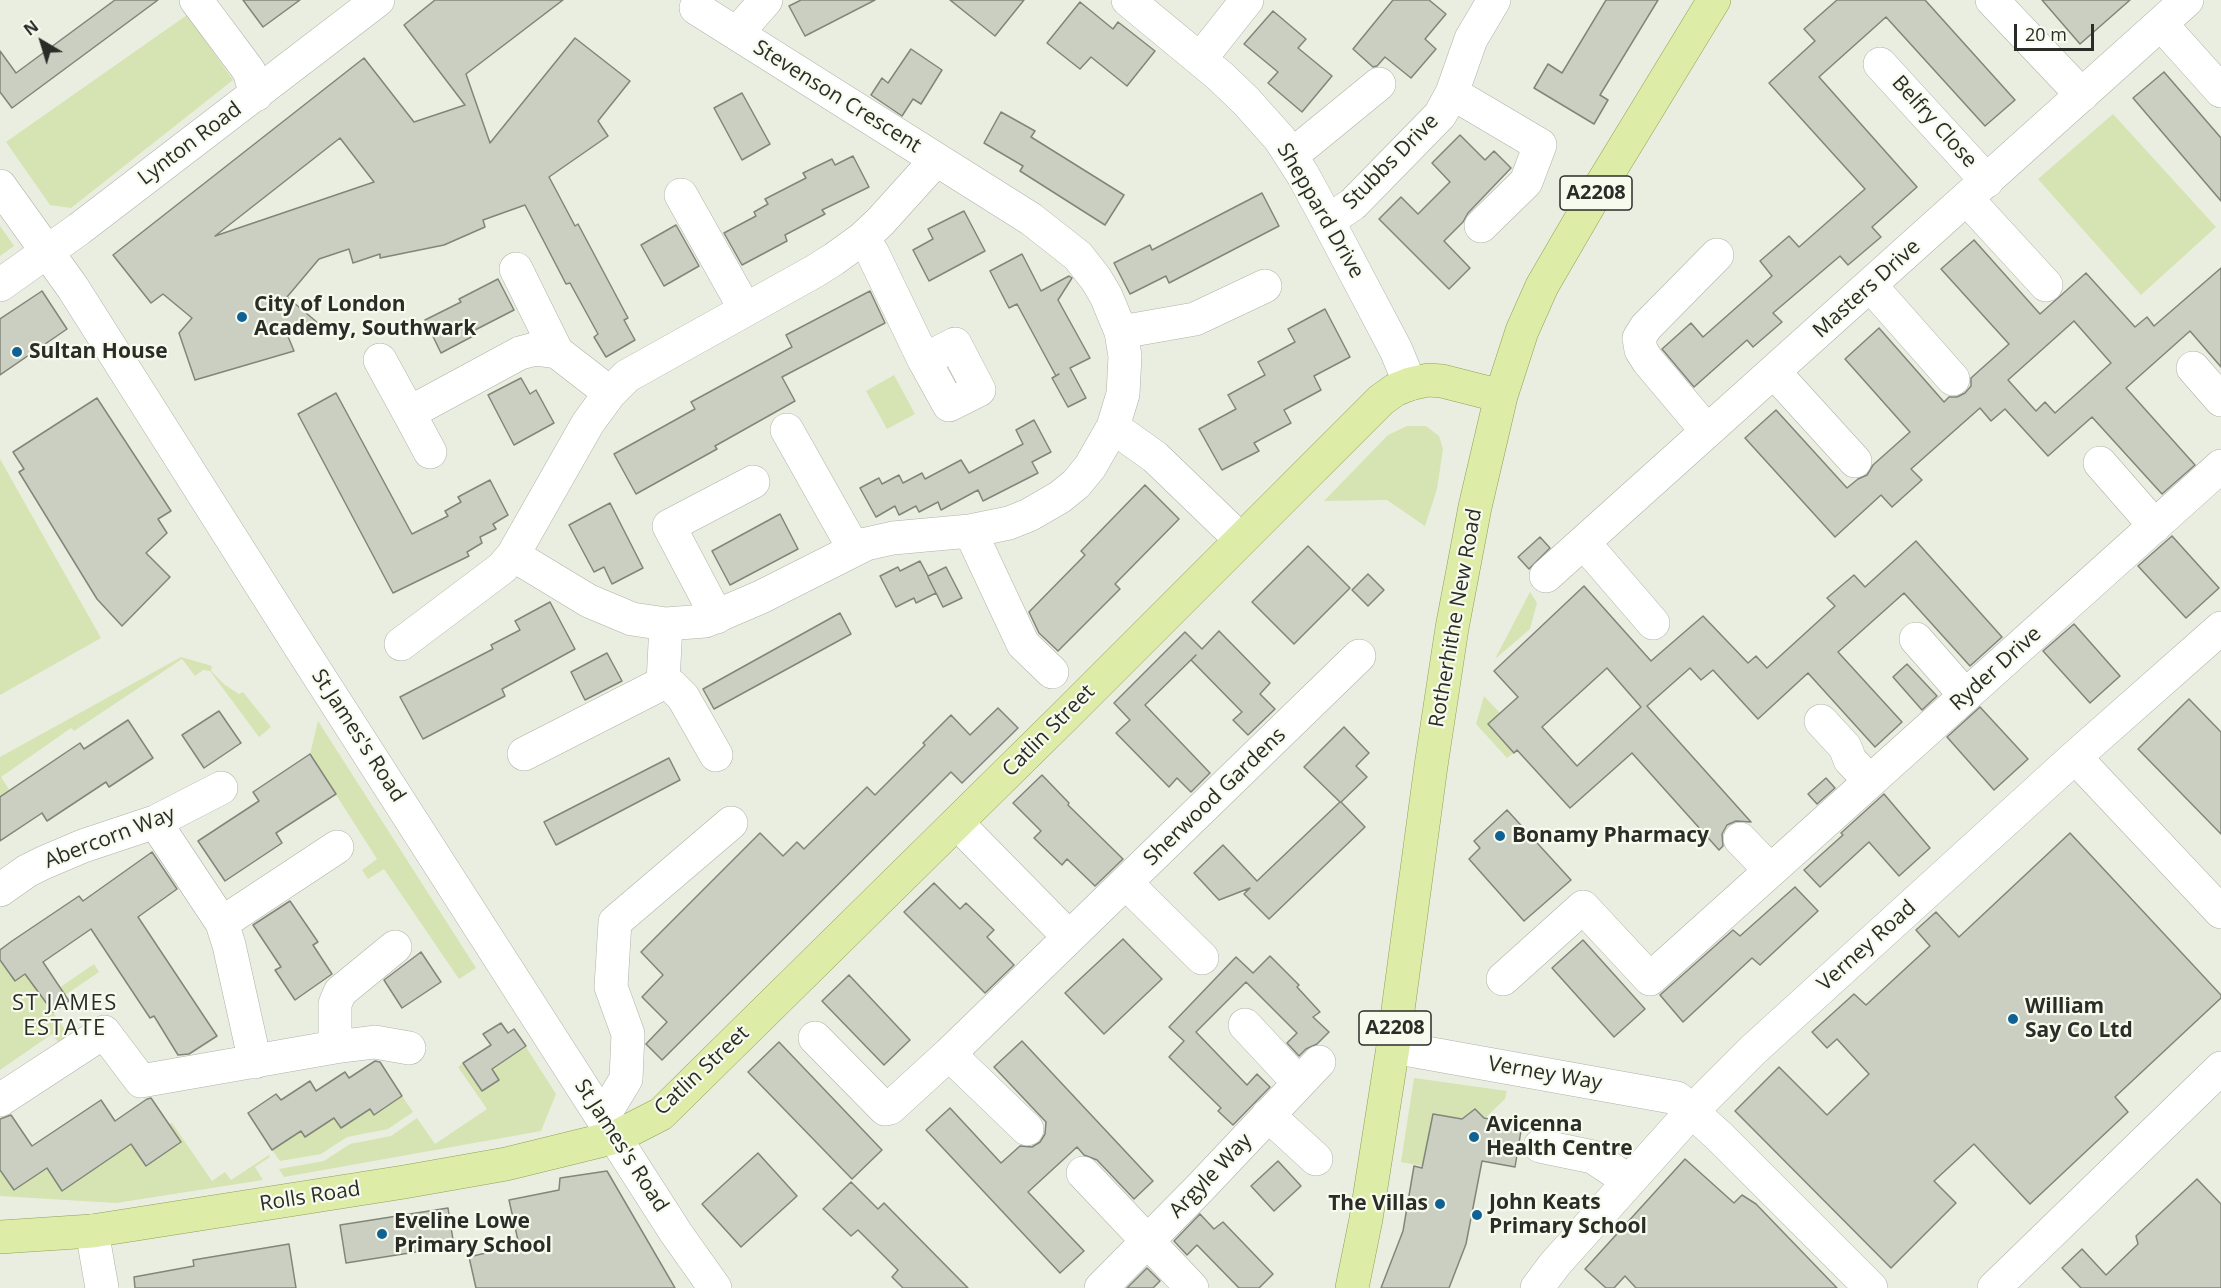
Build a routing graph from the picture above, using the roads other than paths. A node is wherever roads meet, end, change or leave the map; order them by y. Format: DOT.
graph roads {
  1 [pos="378,0"];
  2 [pos="766,0"];
  3 [pos="1128,0"];
  4 [pos="1247,0"];
  5 [pos="1494,0"];
  6 [pos="1714,0"];
  7 [pos="1992,0"];
  8 [pos="2187,0"];
  9 [pos="197,1"];
  10 [pos="696,8"];
  11 [pos="2161,24"];
  12 [pos="737,33"];
  13 [pos="1201,58"];
  14 [pos="1880,64"];
  15 [pos="1379,84"];
  16 [pos="2221,92"];
  17 [pos="1452,93"];
  18 [pos="256,95"];
  19 [pos="2082,95"];
  20 [pos="1291,156"];
  21 [pos="936,160"];
  22 [pos="0,186"];
  23 [pos="1977,190"];
  24 [pos="681,195"];
  25 [pos="1328,221"];
  26 [pos="1481,226"];
  27 [pos="863,238"];
  28 [pos="48,252"];
  29 [pos="1717,255"];
  30 [pos="516,269"];
  31 [pos="0,285"];
  32 [pos="1870,285"];
  33 [pos="2046,285"];
  34 [pos="1264,286"];
  35 [pos="745,309"];
  36 [pos="1122,332"];
  37 [pos="557,352"];
  38 [pos="380,360"];
  39 [pos="924,360"];
  40 [pos="2193,368"];
  41 [pos="1774,372"];
  42 [pos="1953,379"];
  43 [pos="1410,384"];
  44 [pos="610,393"];
  45 [pos="1501,396"];
  46 [pos="2221,400"];
  47 [pos="409,413"];
  48 [pos="1113,427"];
  49 [pos="787,429"];
  50 [pos="1707,431"];
  51 [pos="430,452"];
  52 [pos="1855,461"];
  53 [pos="2100,463"];
  54 [pos="2221,466"];
  55 [pos="753,482"];
  56 [pos="2156,526"];
  57 [pos="970,531"];
  58 [pos="1240,538"];
  59 [pos="1584,543"];
  60 [pos="854,549"];
  61 [pos="513,555"];
  62 [pos="1546,576"];
  63 [pos="717,617"];
  64 [pos="1653,622"];
  65 [pos="666,624"];
  66 [pos="2220,631"];
  67 [pos="1916,639"];
  68 [pos="401,644"];
  69 [pos="1359,656"];
  70 [pos="1052,672"];
  71 [pos="663,683"];
  72 [pos="1965,695"];
  73 [pos="1821,721"];
  74 [pos="524,754"];
  75 [pos="716,755"];
  76 [pos="2075,757"];
  77 [pos="1869,780"];
  78 [pos="221,788"];
  79 [pos="155,822"];
  80 [pos="731,823"];
  81 [pos="957,823"];
  82 [pos="1740,839"];
  83 [pos="337,847"];
  84 [pos="1770,870"];
  85 [pos="1126,883"];
  86 [pos="0,890"];
  87 [pos="2221,912"];
  88 [pos="222,923"];
  89 [pos="1070,937"];
  90 [pos="395,947"];
  91 [pos="1202,958"];
  92 [pos="1503,980"];
  93 [pos="1245,1024"];
  94 [pos="815,1038"];
  95 [pos="335,1047"];
  96 [pos="1393,1047"];
  97 [pos="409,1048"];
  98 [pos="949,1054"];
  99 [pos="255,1062"];
  100 [pos="2221,1068"];
  101 [pos="0,1100"];
  102 [pos="1693,1110"];
  103 [pos="1268,1115"];
  104 [pos="609,1127"];
  105 [pos="1027,1130"];
  106 [pos="1540,1146"];
  107 [pos="1316,1159"];
  108 [pos="1083,1173"];
  109 [pos="1629,1181"];
  110 [pos="92,1231"];
  111 [pos="0,1237"];
  112 [pos="1148,1242"];
  113 [pos="712,1287"];
  114 [pos="102,1288"];
  115 [pos="1101,1288"];
  116 [pos="1192,1288"];
  117 [pos="1352,1288"];
  118 [pos="1537,1288"];
  119 [pos="1871,1288"];
  120 [pos="1994,1288"];
  1 -- 18 [label="street, Lynton Road"];
  2 -- 12 [label="street, Stevenson Crescent"];
  3 -- 13 [label="street, Sheppard Drive"];
  4 -- 13 [label="street"];
  5 -- 17 [label="street, Stubbs Drive"];
  6 -- 45 [label="main road, Rotherhithe New Road / A2208"];
  7 -- 19 [label="street"];
  8 -- 11 [label="street, Masters Drive"];
  9 -- 18 [label="street"];
  10 -- 12 [label="street, Stevenson Crescent"];
  11 -- 16 [label="street"];
  11 -- 19 [label="street, Masters Drive"];
  12 -- 21 [label="street, Stevenson Crescent"];
  13 -- 20 [label="street, Sheppard Drive"];
  14 -- 23 [label="street, Belfry Close"];
  15 -- 20 [label="street"];
  17 -- 25 [label="street, Stubbs Drive"];
  17 -- 26 [label="street"];
  18 -- 28 [label="street, Lynton Road"];
  19 -- 23 [label="street, Masters Drive"];
  20 -- 25 [label="street, Sheppard Drive"];
  21 -- 27 [label="street, Stevenson Crescent"];
  21 -- 36 [label="street, Stevenson Crescent"];
  22 -- 28 [label="street, St James's Road"];
  23 -- 32 [label="street, Masters Drive"];
  23 -- 33 [label="street, Belfry Close"];
  24 -- 35 [label="street"];
  25 -- 43 [label="street, Sheppard Drive"];
  27 -- 35 [label="street, Stevenson Crescent"];
  27 -- 39 [label="street"];
  28 -- 31 [label="street, Lynton Road"];
  28 -- 104 [label="street, St James's Road"];
  29 -- 50 [label="street"];
  30 -- 37 [label="street"];
  32 -- 41 [label="street, Masters Drive"];
  32 -- 42 [label="street"];
  34 -- 36 [label="street"];
  35 -- 44 [label="street, Stevenson Crescent"];
  36 -- 48 [label="street, Stevenson Crescent"];
  37 -- 44 [label="street"];
  37 -- 47 [label="street"];
  38 -- 47 [label="street"];
  40 -- 46 [label="street"];
  41 -- 50 [label="street, Masters Drive"];
  41 -- 52 [label="street"];
  43 -- 45 [label="main road, Catlin Street"];
  43 -- 58 [label="main road, Catlin Street"];
  44 -- 61 [label="street, Stevenson Crescent"];
  45 -- 96 [label="main road, Rotherhithe New Road / A2208"];
  47 -- 51 [label="street"];
  48 -- 57 [label="street, Stevenson Crescent"];
  48 -- 58 [label="street"];
  49 -- 60 [label="street"];
  50 -- 59 [label="street, Masters Drive"];
  53 -- 56 [label="street"];
  54 -- 56 [label="street, Ryder Drive"];
  55 -- 63 [label="street"];
  56 -- 72 [label="street, Ryder Drive"];
  57 -- 60 [label="street, Stevenson Crescent"];
  57 -- 70 [label="street"];
  58 -- 81 [label="main road, Catlin Street"];
  59 -- 62 [label="street, Masters Drive"];
  59 -- 64 [label="street"];
  60 -- 63 [label="street, Stevenson Crescent"];
  61 -- 65 [label="street, Stevenson Crescent"];
  61 -- 68 [label="street, Stevenson Crescent"];
  63 -- 65 [label="street, Stevenson Crescent"];
  65 -- 71 [label="street"];
  66 -- 76 [label="street, Verney Road"];
  67 -- 72 [label="street"];
  69 -- 85 [label="street, Sherwood Gardens"];
  71 -- 74 [label="street"];
  71 -- 75 [label="street"];
  72 -- 77 [label="street, Ryder Drive"];
  73 -- 77 [label="street"];
  76 -- 87 [label="street"];
  76 -- 102 [label="street, Verney Road"];
  77 -- 84 [label="street, Ryder Drive"];
  78 -- 79 [label="street, Abercorn Way"];
  79 -- 86 [label="street, Abercorn Way"];
  79 -- 88 [label="street"];
  80 -- 104 [label="street"];
  81 -- 89 [label="street"];
  81 -- 104 [label="main road, Catlin Street"];
  82 -- 84 [label="street"];
  83 -- 88 [label="street"];
  84 -- 92 [label="street, Ryder Drive"];
  85 -- 89 [label="street, Sherwood Gardens"];
  85 -- 91 [label="street"];
  88 -- 99 [label="street"];
  89 -- 98 [label="street, Sherwood Gardens"];
  90 -- 95 [label="street"];
  93 -- 103 [label="street, Argyle Way"];
  94 -- 98 [label="street, Sherwood Gardens"];
  95 -- 97 [label="street"];
  95 -- 99 [label="street"];
  96 -- 102 [label="street, Verney Way"];
  96 -- 117 [label="main road, Rotherhithe New Road / A2208"];
  98 -- 105 [label="street"];
  99 -- 101 [label="street"];
  100 -- 120 [label="street"];
  102 -- 109 [label="street, Verney Road"];
  102 -- 119 [label="street, Verney Way"];
  103 -- 107 [label="street"];
  103 -- 112 [label="street, Argyle Way"];
  104 -- 110 [label="main road, Rolls Road"];
  104 -- 113 [label="street, St James's Road"];
  106 -- 109 [label="street"];
  108 -- 112 [label="street"];
  109 -- 118 [label="street, Verney Road"];
  110 -- 111 [label="main road, Rolls Road"];
  110 -- 114 [label="street"];
  112 -- 115 [label="street, Argyle Way"];
  112 -- 116 [label="street"];
}
